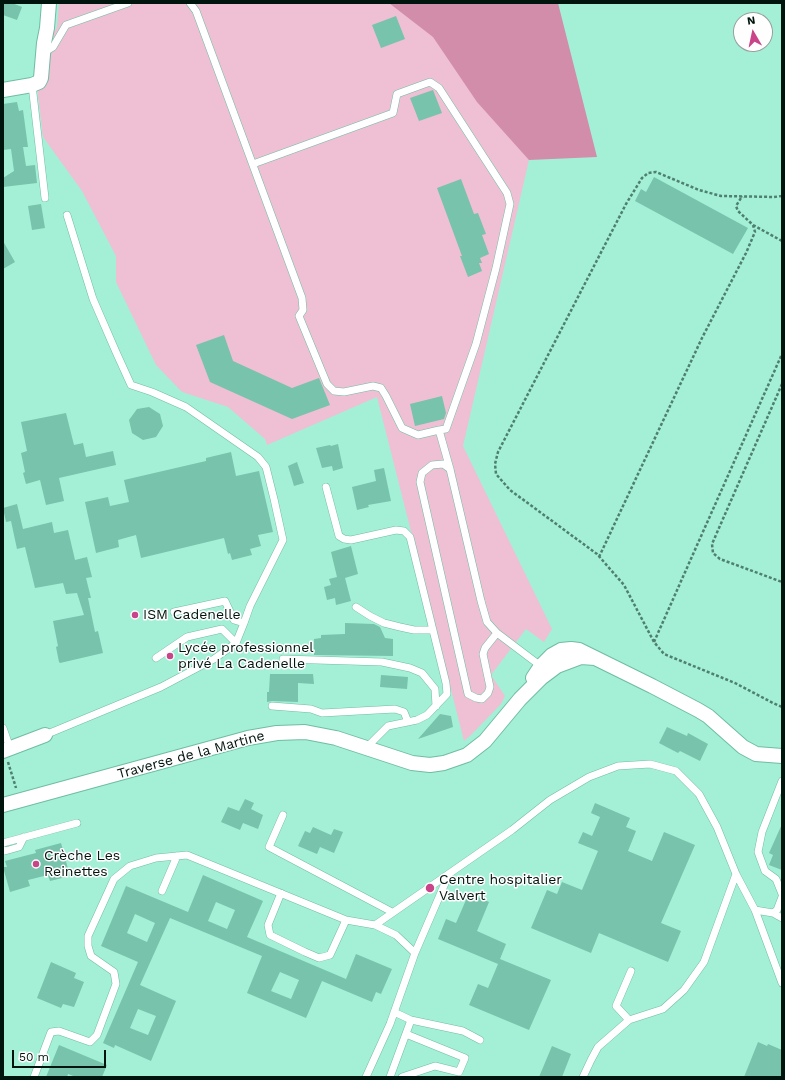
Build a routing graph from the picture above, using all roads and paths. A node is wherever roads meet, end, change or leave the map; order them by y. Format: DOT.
graph roads {
  1 [pos="49,3"];
  2 [pos="128,3"];
  3 [pos="190,3"];
  4 [pos="43,51"];
  5 [pos="32,85"];
  6 [pos="3,90"];
  7 [pos="253,164"];
  8 [pos="752,196"];
  9 [pos="782,196"];
  10 [pos="45,198"];
  11 [pos="67,215"];
  12 [pos="753,225"];
  13 [pos="782,241"];
  14 [pos="782,354"];
  15 [pos="782,384"];
  16 [pos="439,430"];
  17 [pos="450,469"];
  18 [pos="326,487"];
  19 [pos="599,556"];
  20 [pos="782,582"];
  21 [pos="356,607"];
  22 [pos="174,612"];
  23 [pos="244,623"];
  24 [pos="433,630"];
  25 [pos="497,633"];
  26 [pos="654,642"];
  27 [pos="236,643"];
  28 [pos="156,658"];
  29 [pos="283,659"];
  30 [pos="545,669"];
  31 [pos="272,706"];
  32 [pos="436,706"];
  33 [pos="782,707"];
  34 [pos="408,722"];
  35 [pos="3,728"];
  36 [pos="45,735"];
  37 [pos="366,748"];
  38 [pos="6,750"];
  39 [pos="782,756"];
  40 [pos="782,781"];
  41 [pos="19,801"];
  42 [pos="3,805"];
  43 [pos="283,815"];
  44 [pos="77,823"];
  45 [pos="24,837"];
  46 [pos="3,843"];
  47 [pos="3,850"];
  48 [pos="177,856"];
  49 [pos="449,874"];
  50 [pos="736,874"];
  51 [pos="162,891"];
  52 [pos="281,893"];
  53 [pos="782,894"];
  54 [pos="782,897"];
  55 [pos="755,910"];
  56 [pos="392,912"];
  57 [pos="773,913"];
  58 [pos="782,918"];
  59 [pos="346,920"];
  60 [pos="375,925"];
  61 [pos="415,953"];
  62 [pos="631,971"];
  63 [pos="782,983"];
  64 [pos="394,1012"];
  65 [pos="411,1020"];
  66 [pos="629,1020"];
  67 [pos="406,1034"];
  68 [pos="480,1040"];
  69 [pos="34,1077"];
  70 [pos="366,1077"];
  71 [pos="390,1077"];
  72 [pos="402,1077"];
  73 [pos="583,1077"];
  1 -- 4 [label="street"];
  2 -- 4 [label="lane"];
  3 -- 7 [label="lane"];
  4 -- 5 [label="street"];
  5 -- 6 [label="street"];
  5 -- 10 [label="lane"];
  7 -- 16 [label="lane"];
  7 -- 16 [label="lane"];
  8 -- 9 [label="path"];
  8 -- 12 [label="path"];
  8 -- 19 [label="path"];
  11 -- 23 [label="lane"];
  12 -- 13 [label="path"];
  12 -- 19 [label="path"];
  14 -- 26 [label="path"];
  15 -- 20 [label="path"];
  16 -- 17 [label="lane"];
  17 -- 25 [label="lane"];
  17 -- 25 [label="lane"];
  18 -- 24 [label="lane"];
  19 -- 26 [label="path"];
  21 -- 24 [label="lane"];
  22 -- 23 [label="lane"];
  23 -- 27 [label="lane"];
  24 -- 32 [label="lane"];
  25 -- 30 [label="lane"];
  26 -- 33 [label="path"];
  27 -- 28 [label="lane"];
  27 -- 36 [label="lane"];
  29 -- 32 [label="lane"];
  30 -- 37 [label="street, Traverse de la Martine"];
  30 -- 39 [label="street, Traverse de la Martine"];
  31 -- 34 [label="lane"];
  32 -- 34 [label="lane"];
  34 -- 37 [label="lane"];
  35 -- 38 [label="lane"];
  36 -- 38 [label="street"];
  37 -- 41 [label="street, Traverse de la Martine"];
  38 -- 41 [label="path"];
  40 -- 53 [label="lane"];
  41 -- 42 [label="street, Traverse de la Martine"];
  43 -- 56 [label="lane"];
  44 -- 45 [label="lane"];
  45 -- 46 [label="lane"];
  45 -- 47 [label="lane"];
  48 -- 51 [label="lane"];
  48 -- 52 [label="lane"];
  48 -- 69 [label="lane"];
  49 -- 50 [label="lane"];
  49 -- 56 [label="lane"];
  49 -- 61 [label="lane"];
  50 -- 55 [label="lane"];
  50 -- 66 [label="lane"];
  52 -- 59 [label="lane"];
  52 -- 59 [label="lane"];
  54 -- 57 [label="lane"];
  55 -- 57 [label="lane"];
  55 -- 63 [label="lane"];
  56 -- 60 [label="lane"];
  57 -- 58 [label="lane"];
  59 -- 60 [label="lane"];
  60 -- 61 [label="lane"];
  61 -- 64 [label="lane"];
  62 -- 66 [label="lane"];
  64 -- 65 [label="lane"];
  64 -- 70 [label="lane"];
  65 -- 67 [label="lane"];
  65 -- 68 [label="lane"];
  66 -- 73 [label="lane"];
  67 -- 71 [label="lane"];
  67 -- 72 [label="lane"];
}
